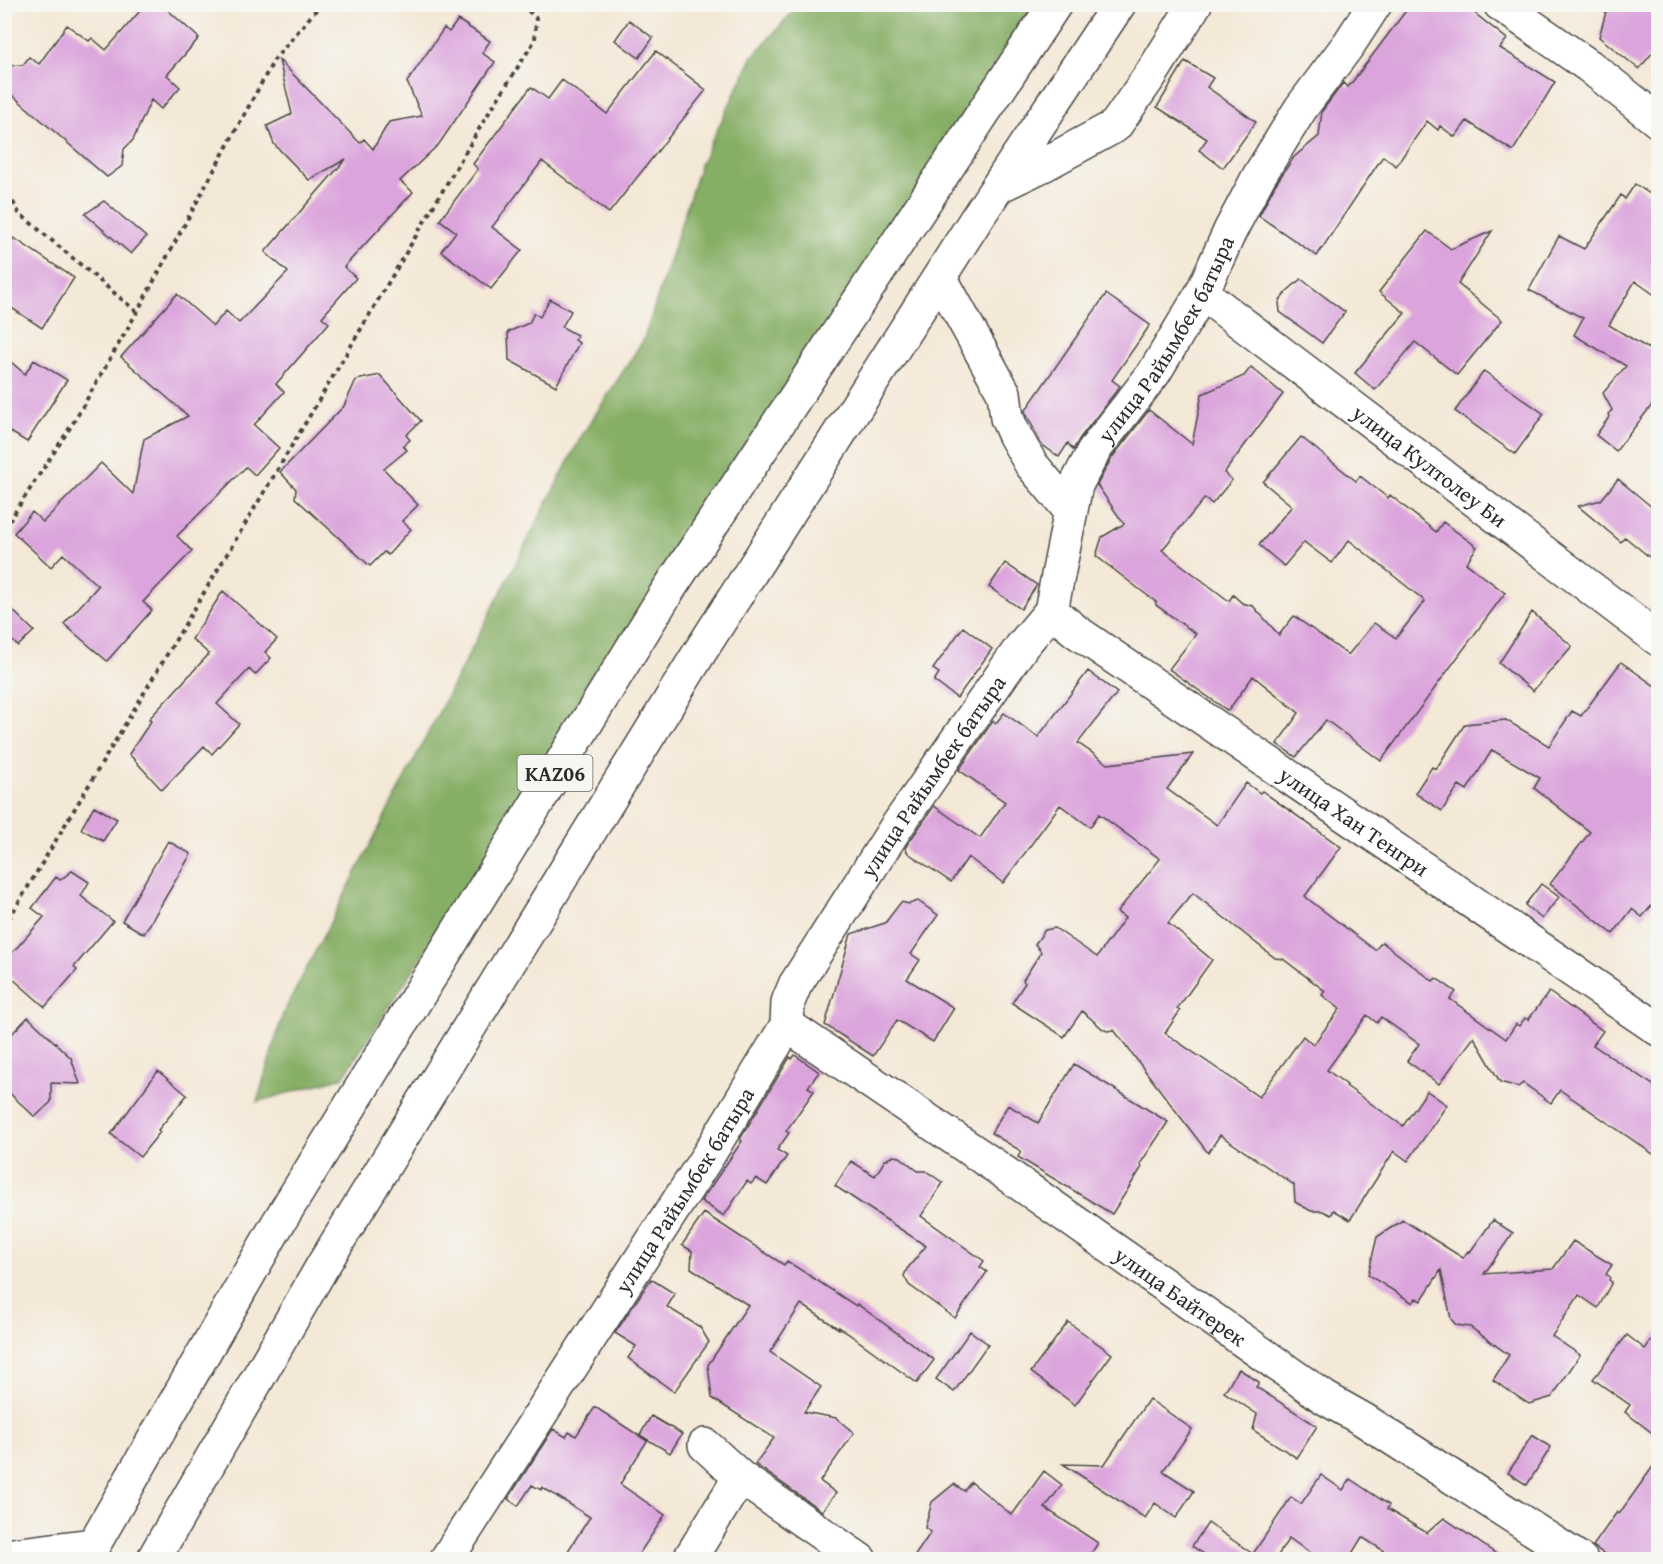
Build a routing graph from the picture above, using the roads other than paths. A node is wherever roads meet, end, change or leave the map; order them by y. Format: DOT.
graph roads {
  1 [pos="1054,4"];
  2 [pos="1119,4"];
  3 [pos="1195,4"];
  4 [pos="1374,4"];
  5 [pos="1500,4"];
  6 [pos="1659,121"];
  7 [pos="999,186"];
  8 [pos="940,277"];
  9 [pos="1202,294"];
  10 [pos="1070,510"];
  11 [pos="1051,611"];
  12 [pos="1659,639"];
  13 [pos="787,1025"];
  14 [pos="1659,1029"];
  15 [pos="705,1445"];
  16 [pos="740,1477"];
  17 [pos="453,1548"];
  18 [pos="89,1552"];
  19 [pos="4,1556"];
  20 [pos="153,1560"];
  21 [pos="689,1560"];
  22 [pos="860,1560"];
  23 [pos="1581,1560"];
  1 -- 18 [label="main road, KАZ06"];
  2 -- 7 [label="main road, KАZ06"];
  3 -- 7 [label="main road"];
  4 -- 9 [label="main road, улица Райымбек батыра"];
  5 -- 6 [label="main road"];
  7 -- 8 [label="main road, KАZ06"];
  8 -- 10 [label="main road"];
  8 -- 20 [label="main road, KАZ06"];
  9 -- 10 [label="main road, улица Райымбек батыра"];
  9 -- 12 [label="main road, улица Култолеу Би"];
  10 -- 11 [label="main road, улица Райымбек батыра"];
  11 -- 13 [label="main road, улица Райымбек батыра"];
  11 -- 14 [label="main road, улица Хан Тенгри"];
  13 -- 17 [label="main road, улица Райымбек батыра"];
  13 -- 23 [label="main road, улица Байтерек"];
  15 -- 16 [label="main road"];
  16 -- 21 [label="main road"];
  16 -- 22 [label="main road"];
  18 -- 19 [label="main road"];
}
